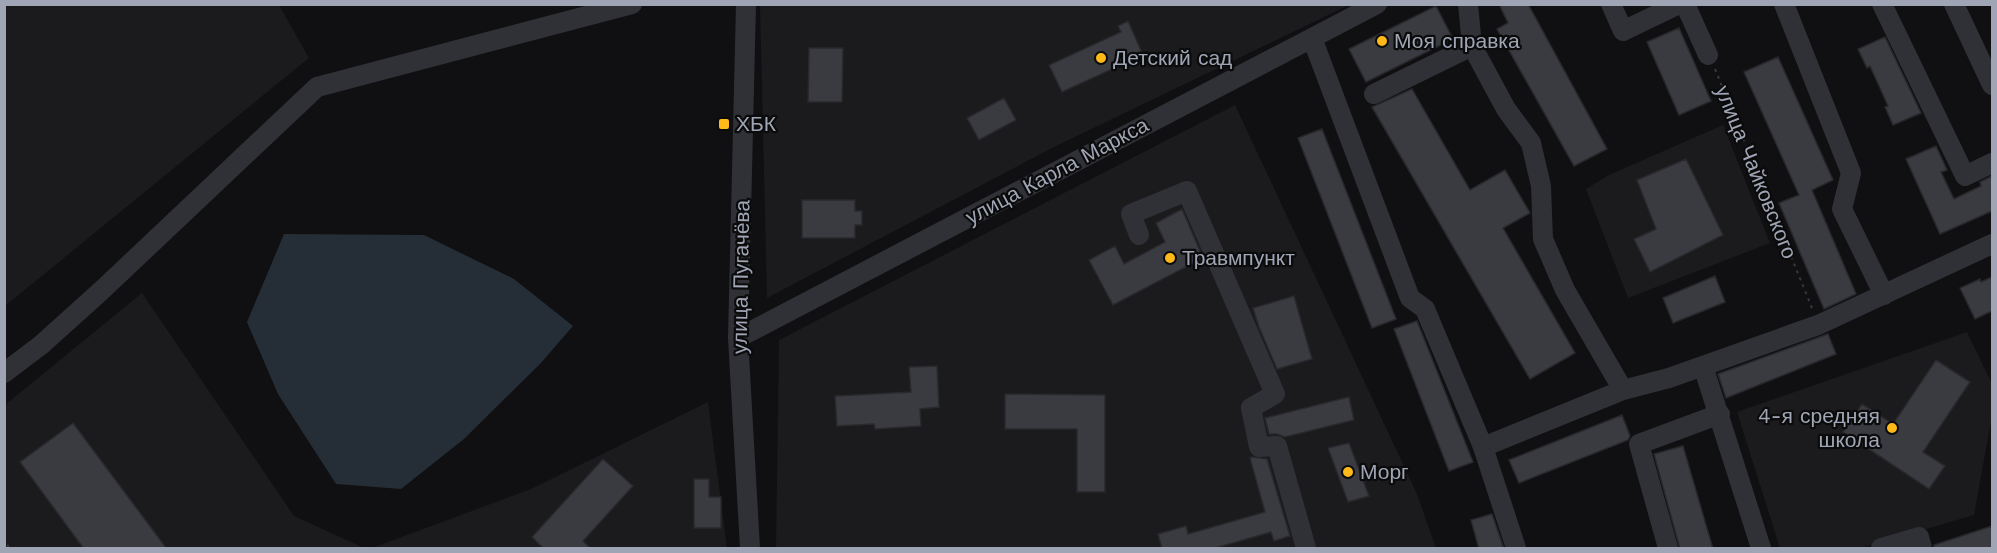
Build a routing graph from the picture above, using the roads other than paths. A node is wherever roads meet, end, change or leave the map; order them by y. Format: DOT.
graph roads {
  1 [pos="632,4"];
  2 [pos="746,4"];
  3 [pos="1377,4"];
  4 [pos="1468,4"];
  5 [pos="1611,4"];
  6 [pos="1679,4"];
  7 [pos="1685,4"];
  8 [pos="1784,4"];
  9 [pos="1882,4"];
  10 [pos="1954,4"];
  11 [pos="1312,38"];
  12 [pos="1472,46"];
  13 [pos="1708,55"];
  14 [pos="1990,75"];
  15 [pos="1374,94"];
  16 [pos="1992,163"];
  17 [pos="1139,235"];
  18 [pos="1992,244"];
  19 [pos="1884,295"];
  20 [pos="738,338"];
  21 [pos="1704,366"];
  22 [pos="4,373"];
  23 [pos="1623,390"];
  24 [pos="1720,414"];
  25 [pos="1483,447"];
  26 [pos="750,549"];
  27 [pos="1306,549"];
  28 [pos="1516,549"];
  29 [pos="1668,549"];
  30 [pos="1761,549"];
  31 [pos="1881,549"];
  32 [pos="1922,549"];
  1 -- 22 [label="street"];
  2 -- 20 [label="street, улица Пугачёва"];
  3 -- 11 [label="street, улица Карла Маркса"];
  4 -- 12 [label="street"];
  5 -- 6 [label="street"];
  7 -- 13 [label="street"];
  8 -- 19 [label="street"];
  9 -- 16 [label="street"];
  10 -- 14 [label="street"];
  11 -- 20 [label="street, улица Карла Маркса"];
  11 -- 25 [label="street"];
  12 -- 15 [label="street"];
  12 -- 23 [label="street"];
  17 -- 27 [label="street"];
  18 -- 19 [label="street"];
  19 -- 21 [label="street"];
  20 -- 26 [label="street, улица Пугачёва"];
  21 -- 23 [label="street"];
  21 -- 24 [label="street"];
  23 -- 25 [label="street"];
  24 -- 29 [label="street"];
  24 -- 30 [label="street"];
  25 -- 28 [label="street"];
  31 -- 32 [label="street"];
}
